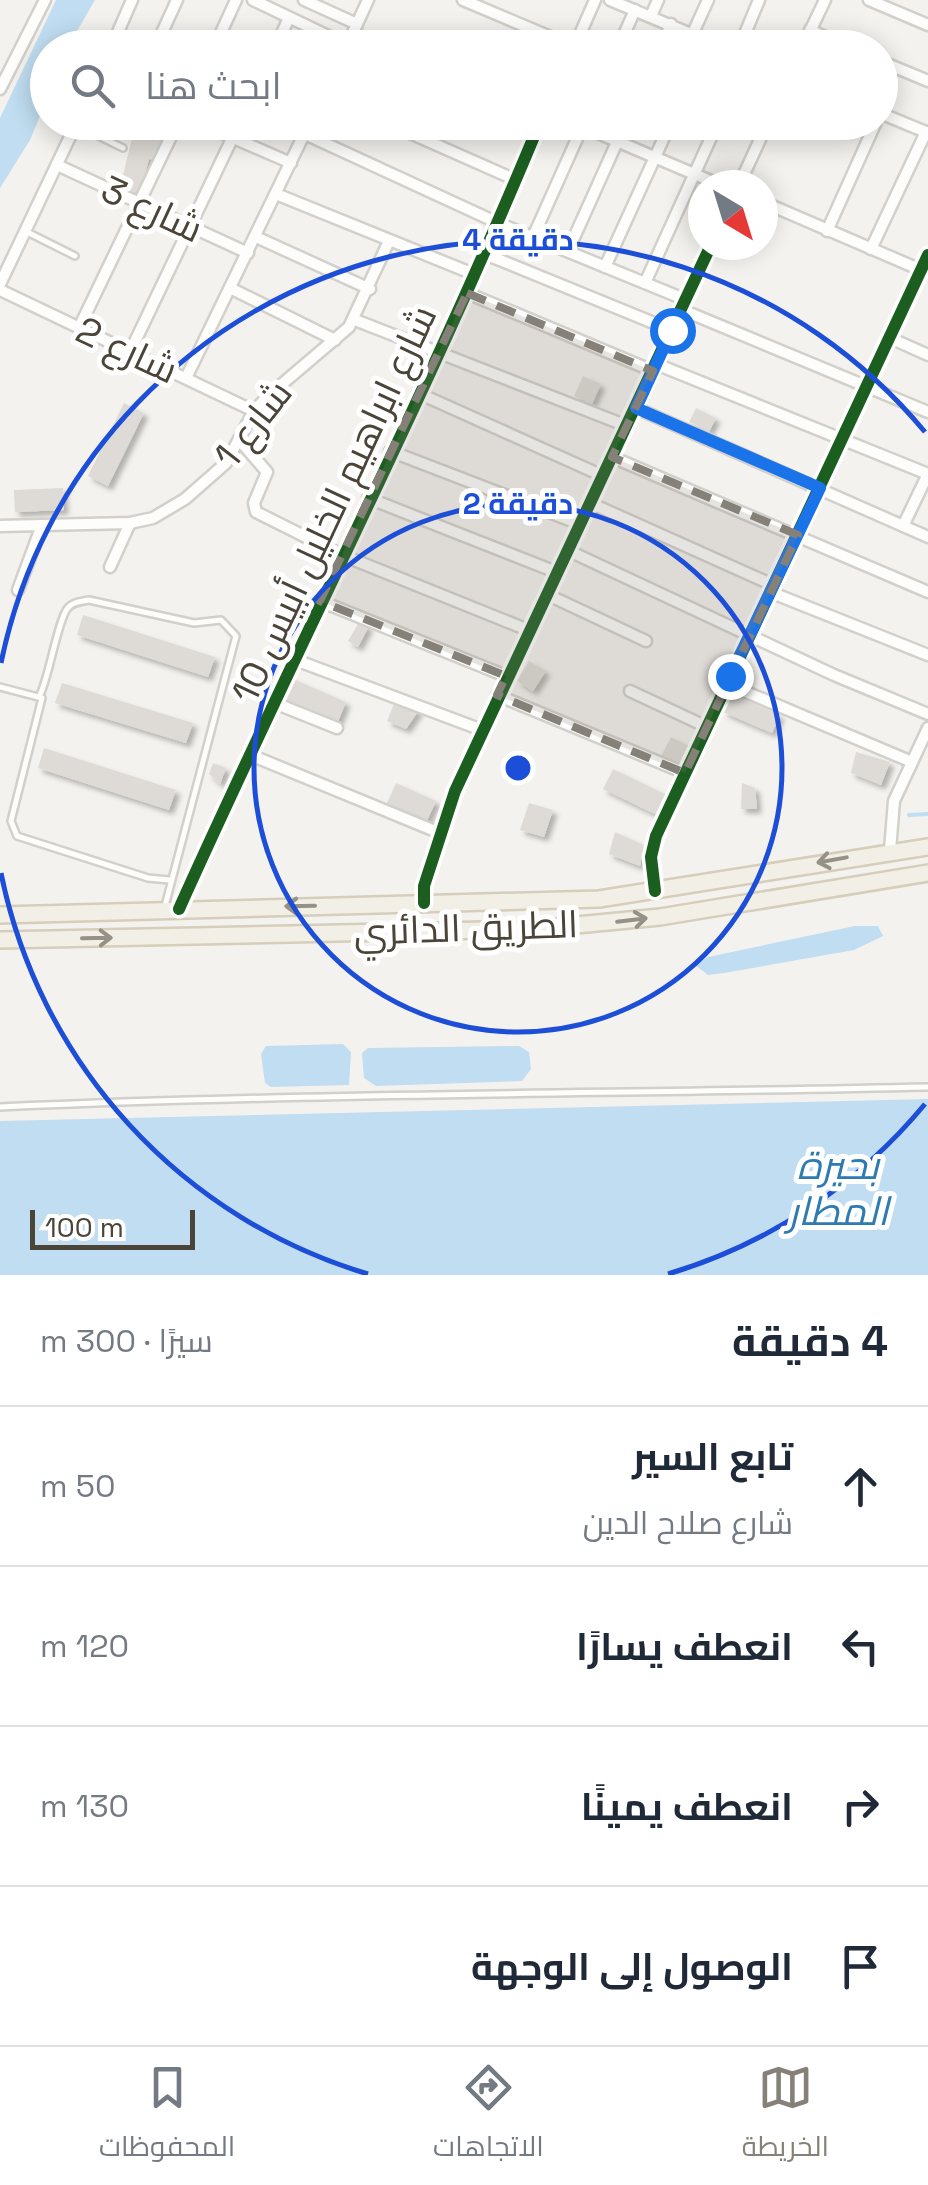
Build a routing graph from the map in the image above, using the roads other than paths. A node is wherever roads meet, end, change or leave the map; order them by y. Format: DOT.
graph roads {
  1 [pos="45,0"];
  2 [pos="132,0"];
  3 [pos="177,0"];
  4 [pos="236,0"];
  5 [pos="253,0"];
  6 [pos="304,0"];
  7 [pos="368,0"];
  8 [pos="463,0"];
  9 [pos="595,0"];
  10 [pos="610,0"];
  11 [pos="658,0"];
  12 [pos="708,0"];
  13 [pos="759,0"];
  14 [pos="825,0"];
  15 [pos="869,0"];
  16 [pos="635,10"];
  17 [pos="652,16"];
  18 [pos="290,18"];
  19 [pos="672,24"];
  20 [pos="928,25"];
  21 [pos="355,28"];
  22 [pos="118,30"];
  23 [pos="163,30"];
  24 [pos="222,30"];
  25 [pos="284,30"];
  26 [pos="314,30"];
  27 [pos="358,30"];
  28 [pos="534,30"];
  29 [pos="582,30"];
  30 [pos="626,30"];
  31 [pos="669,30"];
  32 [pos="687,30"];
  33 [pos="695,30"];
  34 [pos="746,30"];
  35 [pos="810,30"];
  36 [pos="898,68"];
  37 [pos="928,81"];
  38 [pos="0,89"];
  39 [pos="898,120"];
  40 [pos="927,132"];
  41 [pos="68,140"];
  42 [pos="107,140"];
  43 [pos="169,140"];
  44 [pos="231,140"];
  45 [pos="237,140"];
  46 [pos="302,140"];
  47 [pos="332,140"];
  48 [pos="426,140"];
  49 [pos="533,140"];
  50 [pos="572,140"];
  51 [pos="613,140"];
  52 [pos="662,140"];
  53 [pos="710,140"];
  54 [pos="760,140"];
  55 [pos="868,140"];
  56 [pos="617,142"];
  57 [pos="122,148"];
  58 [pos="654,157"];
  59 [pos="291,163"];
  60 [pos="56,165"];
  61 [pos="696,170"];
  62 [pos="747,170"];
  63 [pos="688,171"];
  64 [pos="516,180"];
  65 [pos="688,187"];
  66 [pos="276,194"];
  67 [pos="139,203"];
  68 [pos="778,209"];
  69 [pos="498,223"];
  70 [pos="190,226"];
  71 [pos="827,231"];
  72 [pos="25,232"];
  73 [pos="256,237"];
  74 [pos="533,237"];
  75 [pos="389,241"];
  76 [pos="872,249"];
  77 [pos="568,251"];
  78 [pos="248,253"];
  79 [pos="485,254"];
  80 [pos="928,254"];
  81 [pos="75,256"];
  82 [pos="703,260"];
  83 [pos="606,267"];
  84 [pos="921,270"];
  85 [pos="476,276"];
  86 [pos="645,283"];
  87 [pos="0,287"];
  88 [pos="230,288"];
  89 [pos="370,290"];
  90 [pos="468,293"];
  91 [pos="682,304"];
  92 [pos="355,320"];
  93 [pos="79,328"];
  94 [pos="672,330"];
  95 [pos="890,338"];
  96 [pos="336,340"];
  97 [pos="438,350"];
  98 [pos="130,352"];
  99 [pos="928,355"];
  100 [pos="655,367"];
  101 [pos="186,378"];
  102 [pos="868,387"];
  103 [pos="418,392"];
  104 [pos="636,408"];
  105 [pos="254,411"];
  106 [pos="928,412"];
  107 [pos="627,426"];
  108 [pos="844,437"];
  109 [pos="241,442"];
  110 [pos="390,450"];
  111 [pos="612,457"];
  112 [pos="603,476"];
  113 [pos="820,488"];
  114 [pos="368,498"];
  115 [pos="590,503"];
  116 [pos="130,523"];
  117 [pos="42,524"];
  118 [pos="580,524"];
  119 [pos="0,526"];
  120 [pos="904,526"];
  121 [pos="798,535"];
  122 [pos="928,537"];
  123 [pos="567,550"];
  124 [pos="342,555"];
  125 [pos="110,567"];
  126 [pos="556,572"];
  127 [pos="772,589"];
  128 [pos="18,590"];
  129 [pos="928,592"];
  130 [pos="546,594"];
  131 [pos="320,601"];
  132 [pos="528,630"];
  133 [pos="750,633"];
  134 [pos="646,640"];
  135 [pos="928,655"];
  136 [pos="293,659"];
  137 [pos="506,676"];
  138 [pos="727,684"];
  139 [pos="0,687"];
  140 [pos="630,691"];
  141 [pos="497,695"];
  142 [pos="40,696"];
  143 [pos="272,702"];
  144 [pos="928,714"];
  145 [pos="707,727"];
  146 [pos="337,728"];
  147 [pos="928,728"];
  148 [pos="482,730"];
  149 [pos="248,754"];
  150 [pos="912,762"];
  151 [pos="685,774"];
  152 [pos="440,833"];
  153 [pos="928,847"];
  154 [pos="890,850"];
  155 [pos="928,873"];
  156 [pos="169,880"];
  157 [pos="656,891"];
  158 [pos="424,904"];
  159 [pos="171,909"];
  160 [pos="0,915"];
  161 [pos="0,940"];
  162 [pos="928,1087"];
  163 [pos="0,1107"];
  1 -- 38 [label="street"];
  2 -- 22 [label="street"];
  3 -- 23 [label="street"];
  4 -- 24 [label="street"];
  5 -- 18 [label="street"];
  6 -- 21 [label="street"];
  7 -- 21 [label="street"];
  8 -- 28 [label="street"];
  9 -- 29 [label="street"];
  10 -- 16 [label="street"];
  11 -- 17 [label="street"];
  12 -- 33 [label="street"];
  13 -- 34 [label="street"];
  14 -- 35 [label="street"];
  15 -- 20 [label="street"];
  16 -- 17 [label="street"];
  16 -- 30 [label="street"];
  17 -- 19 [label="street"];
  18 -- 25 [label="street"];
  18 -- 26 [label="street"];
  19 -- 31 [label="street"];
  19 -- 32 [label="street"];
  21 -- 27 [label="street"];
  36 -- 37 [label="street"];
  39 -- 40 [label="street"];
  40 -- 76 [label="street"];
  41 -- 60 [label="street"];
  42 -- 57 [label="lane"];
  43 -- 67 [label="street"];
  44 -- 70 [label="street"];
  45 -- 59 [label="street"];
  46 -- 59 [label="street"];
  47 -- 69 [label="street"];
  48 -- 64 [label="street"];
  49 -- 64 [label="street, شارع ابراهيم الخليل أبيس 10"];
  50 -- 74 [label="street"];
  51 -- 56 [label="street"];
  52 -- 58 [label="street"];
  53 -- 61 [label="street"];
  54 -- 62 [label="street"];
  55 -- 71 [label="street"];
  56 -- 58 [label="street"];
  56 -- 77 [label="street"];
  58 -- 63 [label="street"];
  58 -- 83 [label="street"];
  59 -- 66 [label="street"];
  60 -- 67 [label="street, شارع 3"];
  60 -- 72 [label="street"];
  64 -- 69 [label="street, شارع ابراهيم الخليل أبيس 10"];
  65 -- 86 [label="street"];
  66 -- 73 [label="street"];
  66 -- 75 [label="street"];
  67 -- 70 [label="street, شارع 3"];
  67 -- 93 [label="street"];
  68 -- 71 [label="street"];
  69 -- 74 [label="street"];
  69 -- 79 [label="street, شارع ابراهيم الخليل أبيس 10"];
  70 -- 78 [label="street, شارع 3"];
  70 -- 98 [label="street"];
  71 -- 76 [label="street"];
  72 -- 81 [label="lane"];
  72 -- 87 [label="street"];
  73 -- 78 [label="street"];
  73 -- 89 [label="street"];
  74 -- 77 [label="street"];
  75 -- 85 [label="street"];
  75 -- 89 [label="street, شارع 1"];
  76 -- 84 [label="street"];
  77 -- 83 [label="street"];
  78 -- 88 [label="street"];
  79 -- 85 [label="street, شارع ابراهيم الخليل أبيس 10"];
  79 -- 94 [label="street"];
  80 -- 84 [label="street"];
  82 -- 91 [label="street"];
  83 -- 86 [label="street"];
  84 -- 95 [label="street"];
  85 -- 90 [label="street, شارع ابراهيم الخليل أبيس 10"];
  86 -- 91 [label="street"];
  87 -- 93 [label="street, شارع 2"];
  88 -- 96 [label="street"];
  88 -- 101 [label="street"];
  89 -- 92 [label="street, شارع 1"];
  90 -- 97 [label="street, شارع ابراهيم الخليل أبيس 10"];
  90 -- 100 [label="street"];
  91 -- 94 [label="street"];
  91 -- 102 [label="street"];
  92 -- 96 [label="street, شارع 1"];
  92 -- 97 [label="street"];
  93 -- 98 [label="street, شارع 2"];
  94 -- 100 [label="street"];
  95 -- 99 [label="street"];
  95 -- 102 [label="street"];
  96 -- 105 [label="street, شارع 1"];
  97 -- 103 [label="street, شارع ابراهيم الخليل أبيس 10"];
  97 -- 107 [label="street"];
  98 -- 101 [label="street, شارع 2"];
  100 -- 104 [label="street"];
  100 -- 108 [label="street"];
  101 -- 105 [label="street, شارع 2"];
  102 -- 106 [label="street"];
  102 -- 108 [label="street"];
  103 -- 110 [label="street, شارع ابراهيم الخليل أبيس 10"];
  103 -- 112 [label="street"];
  104 -- 107 [label="street"];
  104 -- 113 [label="street"];
  105 -- 109 [label="street, شارع 1"];
  107 -- 111 [label="street"];
  108 -- 113 [label="street"];
  108 -- 120 [label="street"];
  109 -- 116 [label="street, شارع 1"];
  109 -- 124 [label="street"];
  110 -- 114 [label="street, شارع ابراهيم الخليل أبيس 10"];
  110 -- 118 [label="street"];
  111 -- 112 [label="street"];
  111 -- 121 [label="street"];
  112 -- 115 [label="street"];
  113 -- 120 [label="street"];
  113 -- 121 [label="street"];
  114 -- 124 [label="street, شارع ابراهيم الخليل أبيس 10"];
  114 -- 126 [label="street"];
  115 -- 118 [label="street"];
  115 -- 127 [label="street"];
  116 -- 117 [label="street, شارع 1"];
  116 -- 125 [label="street"];
  117 -- 119 [label="street, شارع 1"];
  117 -- 128 [label="street"];
  118 -- 123 [label="street"];
  120 -- 122 [label="street"];
  121 -- 127 [label="street"];
  121 -- 129 [label="street"];
  123 -- 126 [label="street"];
  123 -- 133 [label="street"];
  124 -- 131 [label="street, شارع ابراهيم الخليل أبيس 10"];
  124 -- 132 [label="street"];
  126 -- 130 [label="street"];
  127 -- 133 [label="street"];
  127 -- 135 [label="street"];
  130 -- 132 [label="street"];
  130 -- 134 [label="street"];
  131 -- 136 [label="street, شارع ابراهيم الخليل أبيس 10"];
  131 -- 137 [label="street"];
  132 -- 137 [label="street"];
  133 -- 138 [label="street"];
  133 -- 144 [label="street"];
  136 -- 143 [label="street, شارع ابراهيم الخليل أبيس 10"];
  136 -- 148 [label="street"];
  137 -- 141 [label="street"];
  138 -- 145 [label="street"];
  138 -- 150 [label="street"];
  139 -- 142 [label="lane"];
  140 -- 145 [label="street"];
  141 -- 148 [label="street"];
  141 -- 151 [label="street"];
  142 -- 156 [label="lane"];
  142 -- 156 [label="lane"];
  143 -- 146 [label="street"];
  143 -- 149 [label="street, شارع ابراهيم الخليل أبيس 10"];
  145 -- 151 [label="street"];
  147 -- 150 [label="street"];
  148 -- 152 [label="street"];
  149 -- 152 [label="street"];
  149 -- 159 [label="street, شارع ابراهيم الخليل أبيس 10"];
  150 -- 154 [label="street"];
  151 -- 157 [label="street"];
  152 -- 158 [label="street"];
  153 -- 154 [label="main road, الطريق الدائري"];
  154 -- 157 [label="main road, الطريق الدائري, one-way"];
  161 -- 155 [label="main road, الطريق الدائري, one-way"];
  156 -- 159 [label="lane"];
  157 -- 158 [label="main road, الطريق الدائري"];
  158 -- 159 [label="main road, الطريق الدائري, one-way"];
  159 -- 160 [label="main road, الطريق الدائري"];
  162 -- 163 [label="lane"];
}
